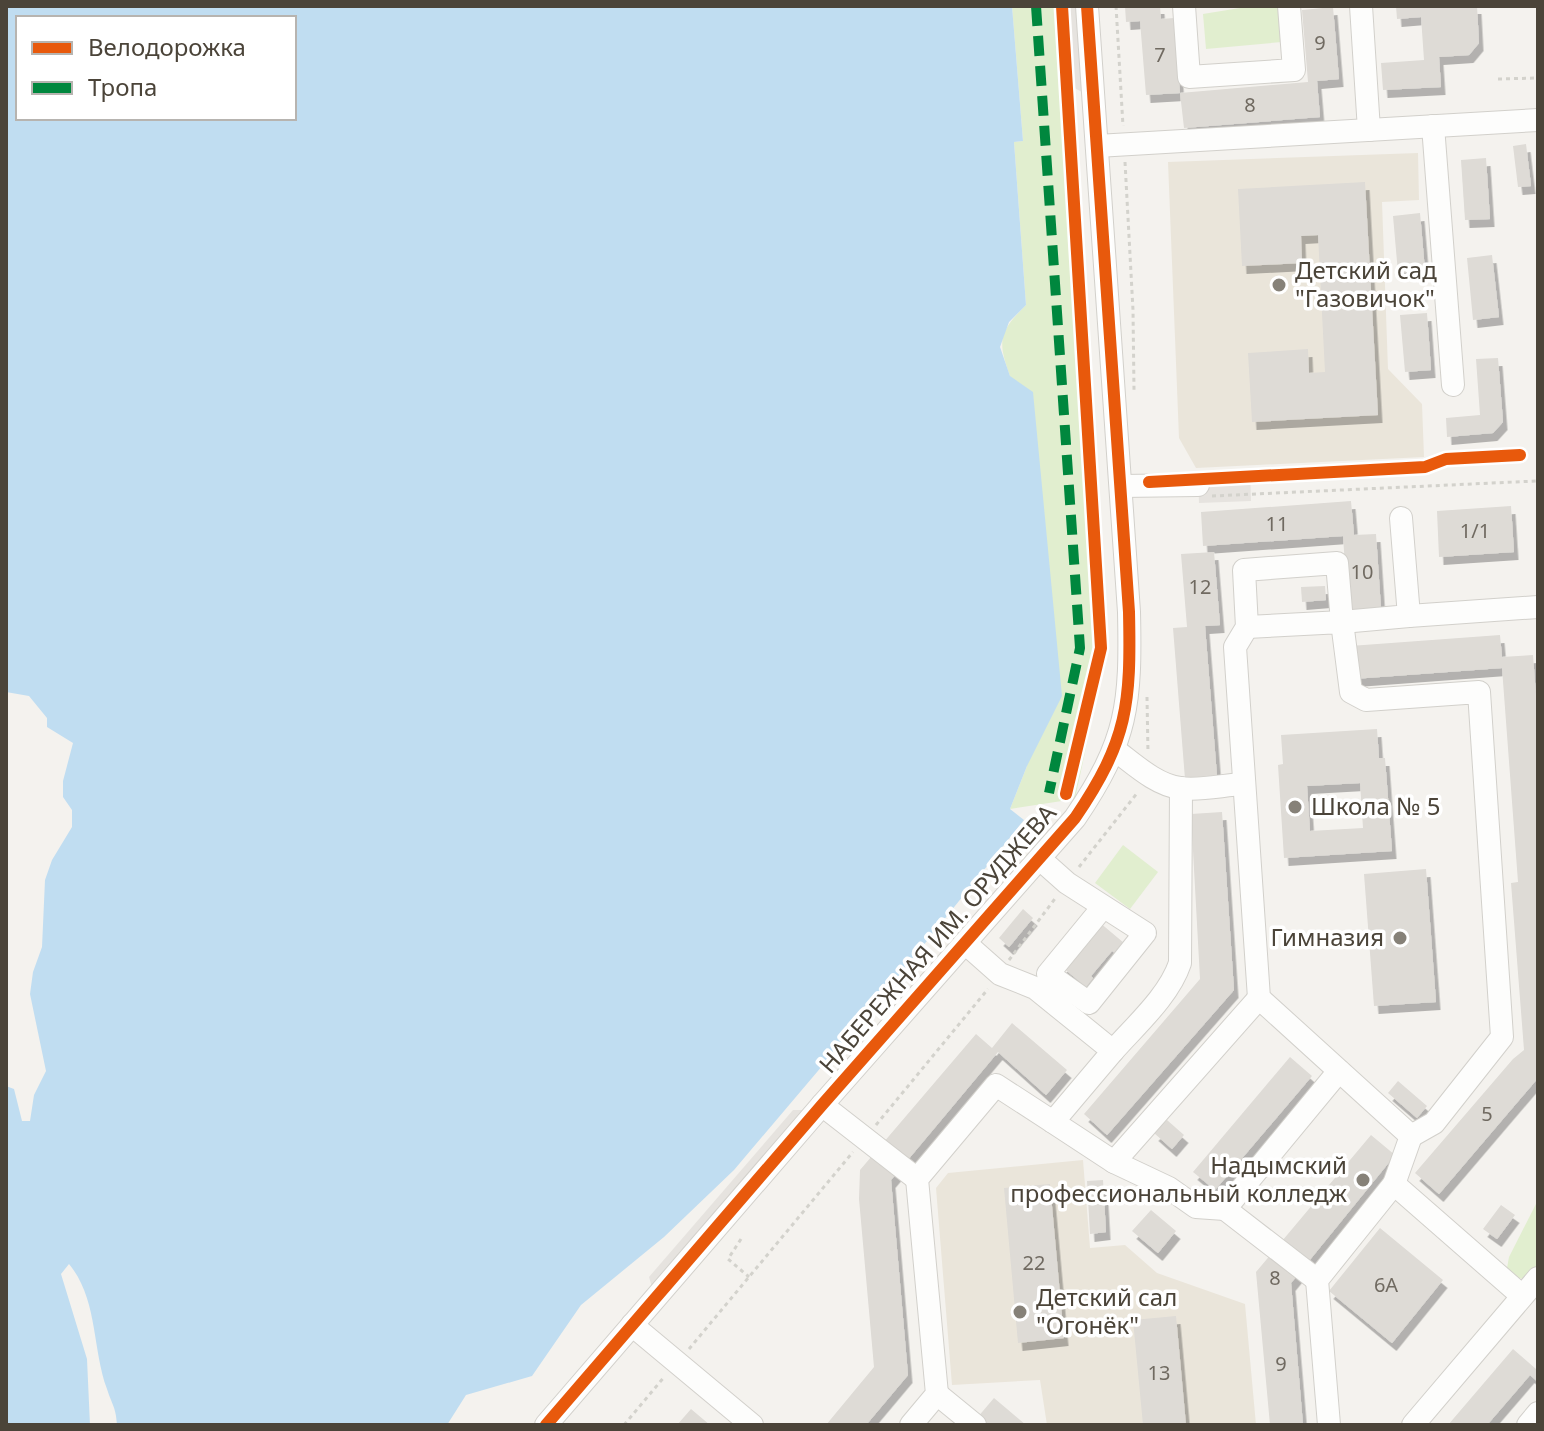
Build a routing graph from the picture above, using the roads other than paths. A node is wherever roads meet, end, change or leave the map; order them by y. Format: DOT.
graph roads {
  1 [pos="1087,6"];
  2 [pos="1184,6"];
  3 [pos="1289,6"];
  4 [pos="1361,6"];
  5 [pos="1372,6"];
  6 [pos="1538,120"];
  7 [pos="1433,126"];
  8 [pos="1374,129"];
  9 [pos="1097,146"];
  10 [pos="1453,385"];
  11 [pos="1121,486"];
  12 [pos="1205,490"];
  13 [pos="1401,518"];
  14 [pos="1538,607"];
  15 [pos="1409,616"];
  16 [pos="1342,622"];
  17 [pos="1247,627"];
  18 [pos="1115,750"];
  19 [pos="1243,784"];
  20 [pos="1181,788"];
  21 [pos="1040,859"];
  22 [pos="1103,907"];
  23 [pos="965,943"];
  24 [pos="1259,998"];
  25 [pos="1113,1051"];
  26 [pos="1339,1071"];
  27 [pos="822,1105"];
  28 [pos="1053,1122"];
  29 [pos="1411,1136"];
  30 [pos="1114,1162"];
  31 [pos="917,1179"];
  32 [pos="1394,1184"];
  33 [pos="1225,1209"];
  34 [pos="1538,1278"];
  35 [pos="1317,1280"];
  36 [pos="1521,1295"];
  37 [pos="632,1325"];
  38 [pos="937,1394"];
  39 [pos="1538,1413"];
  40 [pos="546,1425"];
  41 [pos="752,1425"];
  42 [pos="911,1425"];
  43 [pos="975,1425"];
  44 [pos="1329,1425"];
  45 [pos="1413,1425"];
  46 [pos="1528,1425"];
  1 -- 9 [label="street, НАБЕРЕЖНАЯ ИМ. ОРУДЖЕВА"];
  2 -- 3 [label="street"];
  4 -- 8 [label="street"];
  5 -- 8 [label="street"];
  6 -- 7 [label="street"];
  7 -- 8 [label="street"];
  7 -- 10 [label="street"];
  8 -- 9 [label="street"];
  9 -- 11 [label="street, НАБЕРЕЖНАЯ ИМ. ОРУДЖЕВА"];
  11 -- 12 [label="street"];
  11 -- 18 [label="street, НАБЕРЕЖНАЯ ИМ. ОРУДЖЕВА"];
  13 -- 15 [label="street"];
  14 -- 15 [label="street"];
  15 -- 16 [label="street"];
  16 -- 17 [label="street"];
  16 -- 17 [label="street"];
  16 -- 29 [label="street"];
  17 -- 19 [label="street"];
  18 -- 20 [label="street"];
  18 -- 21 [label="street, НАБЕРЕЖНАЯ ИМ. ОРУДЖЕВА"];
  19 -- 20 [label="street"];
  19 -- 24 [label="street"];
  20 -- 25 [label="street"];
  21 -- 22 [label="street"];
  21 -- 23 [label="street, НАБЕРЕЖНАЯ ИМ. ОРУДЖЕВА"];
  23 -- 25 [label="street"];
  23 -- 27 [label="street, НАБЕРЕЖНАЯ ИМ. ОРУДЖЕВА"];
  24 -- 26 [label="street"];
  24 -- 30 [label="street"];
  25 -- 28 [label="street"];
  26 -- 29 [label="street"];
  26 -- 33 [label="street"];
  27 -- 31 [label="street"];
  27 -- 37 [label="street, НАБЕРЕЖНАЯ ИМ. ОРУДЖЕВА"];
  28 -- 30 [label="street"];
  28 -- 31 [label="street"];
  29 -- 32 [label="street"];
  30 -- 33 [label="street"];
  31 -- 38 [label="street"];
  32 -- 35 [label="street"];
  32 -- 36 [label="street"];
  33 -- 35 [label="street"];
  34 -- 36 [label="street"];
  35 -- 44 [label="street"];
  36 -- 45 [label="street"];
  37 -- 40 [label="street, НАБЕРЕЖНАЯ ИМ. ОРУДЖЕВА"];
  37 -- 41 [label="street"];
  38 -- 42 [label="street"];
  38 -- 43 [label="street"];
  39 -- 46 [label="street"];
}
